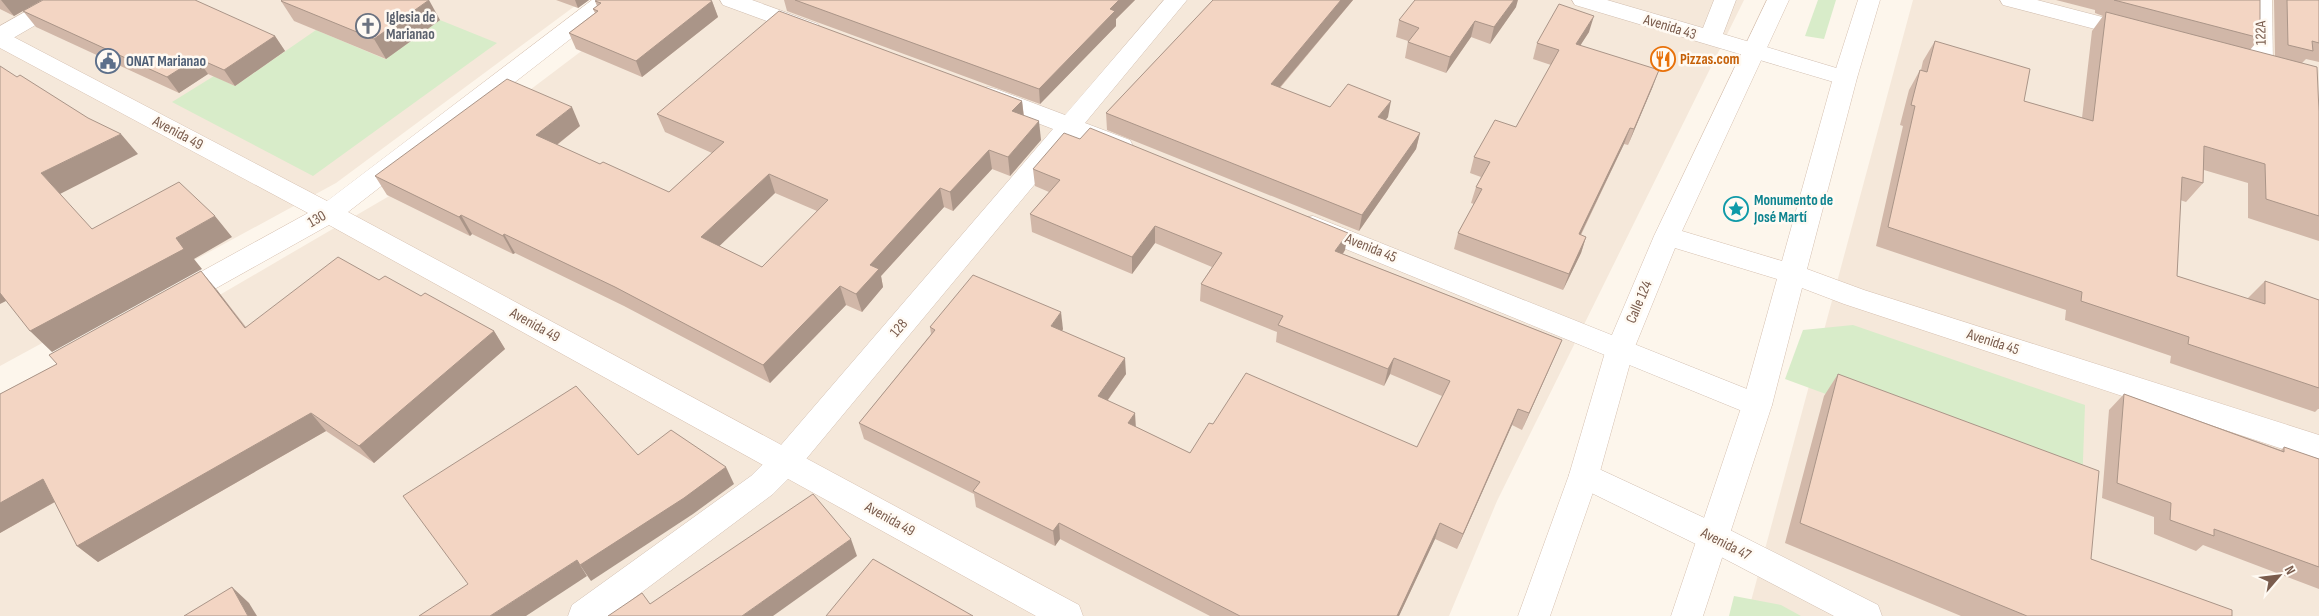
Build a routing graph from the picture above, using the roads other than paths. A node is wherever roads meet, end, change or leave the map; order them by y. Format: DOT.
graph roads {
  1 [pos="62,0"];
  2 [pos="606,0"];
  3 [pos="731,0"];
  4 [pos="1176,0"];
  5 [pos="1583,0"];
  6 [pos="1724,0"];
  7 [pos="1778,0"];
  8 [pos="1869,0"];
  9 [pos="2011,0"];
  10 [pos="2260,0"];
  11 [pos="0,37"];
  12 [pos="832,37"];
  13 [pos="1710,38"];
  14 [pos="2156,38"];
  15 [pos="1755,52"];
  16 [pos="2261,66"];
  17 [pos="1844,78"];
  18 [pos="970,88"];
  19 [pos="1070,126"];
  20 [pos="1144,156"];
  21 [pos="329,213"];
  22 [pos="1290,215"];
  23 [pos="1667,236"];
  24 [pos="1793,274"];
  25 [pos="156,309"];
  26 [pos="1620,349"];
  27 [pos="1757,405"];
  28 [pos="2319,448"];
  29 [pos="786,461"];
  30 [pos="1584,475"];
  31 [pos="1713,537"];
  32 [pos="584,616"];
  33 [pos="1067,616"];
  34 [pos="1534,616"];
  35 [pos="1687,616"];
  36 [pos="1866,616"];
  1 -- 11 [label="street"];
  2 -- 21 [label="street, 130"];
  3 -- 12 [label="street"];
  4 -- 19 [label="street, 128"];
  5 -- 13 [label="street, Avenida 43"];
  6 -- 13 [label="street"];
  7 -- 15 [label="street, Calle 124"];
  8 -- 17 [label="street"];
  9 -- 14 [label="street"];
  10 -- 16 [label="street, 122A"];
  11 -- 21 [label="street, Avenida 49"];
  13 -- 15 [label="street, Avenida 43"];
  15 -- 17 [label="street, Avenida 43"];
  15 -- 23 [label="street, Calle 124"];
  17 -- 24 [label="street"];
  18 -- 19 [label="street"];
  19 -- 20 [label="street"];
  19 -- 29 [label="street, 128"];
  21 -- 25 [label="street, 130"];
  21 -- 29 [label="street, Avenida 49"];
  22 -- 26 [label="street, Avenida 45"];
  23 -- 24 [label="street, Avenida 45"];
  23 -- 26 [label="street, Calle 124"];
  24 -- 27 [label="street"];
  24 -- 28 [label="street, Avenida 45"];
  26 -- 27 [label="street, Avenida 45"];
  26 -- 30 [label="street, Calle 124"];
  27 -- 31 [label="street"];
  29 -- 32 [label="street, 128"];
  29 -- 33 [label="street, Avenida 49"];
  30 -- 31 [label="street, Avenida 47"];
  30 -- 34 [label="street, Calle 124"];
  31 -- 35 [label="street"];
  31 -- 36 [label="street, Avenida 47"];
}
